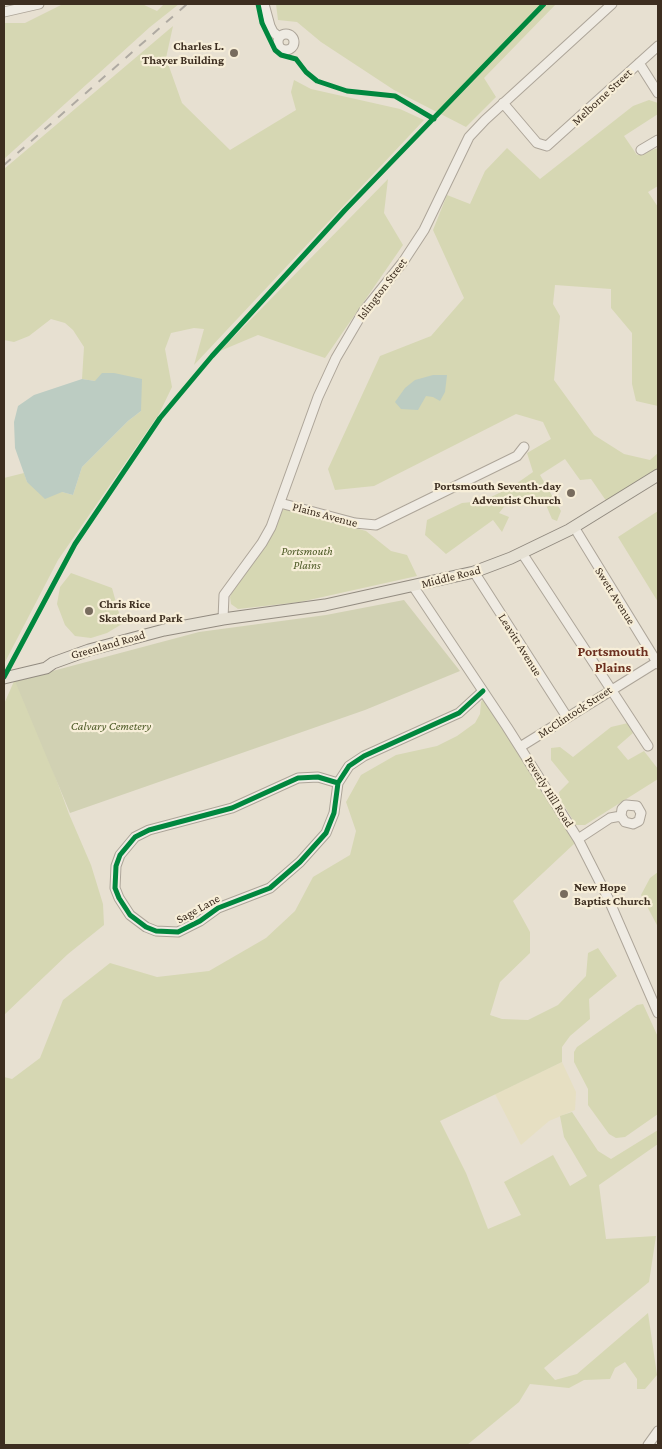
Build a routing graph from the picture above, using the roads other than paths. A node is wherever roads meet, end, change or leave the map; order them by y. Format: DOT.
graph roads {
  1 [pos="38,4"];
  2 [pos="264,4"];
  3 [pos="612,4"];
  4 [pos="4,12"];
  5 [pos="279,37"];
  6 [pos="658,46"];
  7 [pos="639,63"];
  8 [pos="658,93"];
  9 [pos="503,103"];
  10 [pos="658,140"];
  11 [pos="641,150"];
  12 [pos="524,447"];
  13 [pos="658,475"];
  14 [pos="280,503"];
  15 [pos="574,527"];
  16 [pos="522,553"];
  17 [pos="474,572"];
  18 [pos="413,586"];
  19 [pos="222,619"];
  20 [pos="658,663"];
  21 [pos="7,675"];
  22 [pos="611,689"];
  23 [pos="483,691"];
  24 [pos="567,717"];
  25 [pos="648,746"];
  26 [pos="520,747"];
  27 [pos="338,783"];
  28 [pos="621,816"];
  29 [pos="578,839"];
  30 [pos="658,1013"];
  31 [pos="658,1431"];
  32 [pos="658,1443"];
  33 [pos="648,1445"];
  34 [pos="654,1445"];
  1 -- 4 [label="street"];
  2 -- 5 [label="street"];
  3 -- 9 [label="street, Islington Street"];
  6 -- 7 [label="street, Melborne Street"];
  7 -- 8 [label="street"];
  7 -- 9 [label="street, Melborne Street"];
  9 -- 14 [label="street, Islington Street"];
  10 -- 11 [label="street"];
  12 -- 14 [label="street, Plains Avenue"];
  13 -- 15 [label="main road, Middle Road"];
  14 -- 19 [label="street, Islington Street"];
  15 -- 16 [label="main road, Middle Road"];
  15 -- 20 [label="street, Swett Avenue"];
  16 -- 17 [label="main road, Middle Road"];
  16 -- 22 [label="street"];
  17 -- 18 [label="main road, Middle Road"];
  17 -- 24 [label="street, Leavitt Avenue"];
  18 -- 19 [label="main road, Middle Road"];
  18 -- 23 [label="street, Peverly Hill Road"];
  19 -- 21 [label="main road, Greenland Road"];
  20 -- 22 [label="street, McClintock Street"];
  22 -- 24 [label="street, McClintock Street"];
  22 -- 25 [label="street"];
  23 -- 26 [label="street, Peverly Hill Road"];
  23 -- 27 [label="street"];
  24 -- 26 [label="street, McClintock Street"];
  26 -- 29 [label="street, Peverly Hill Road"];
  27 -- 27 [label="street, Sage Lane"];
  28 -- 29 [label="street"];
  29 -- 30 [label="street, Peverly Hill Road"];
  31 -- 33 [label="street"];
  32 -- 34 [label="street"];
}
